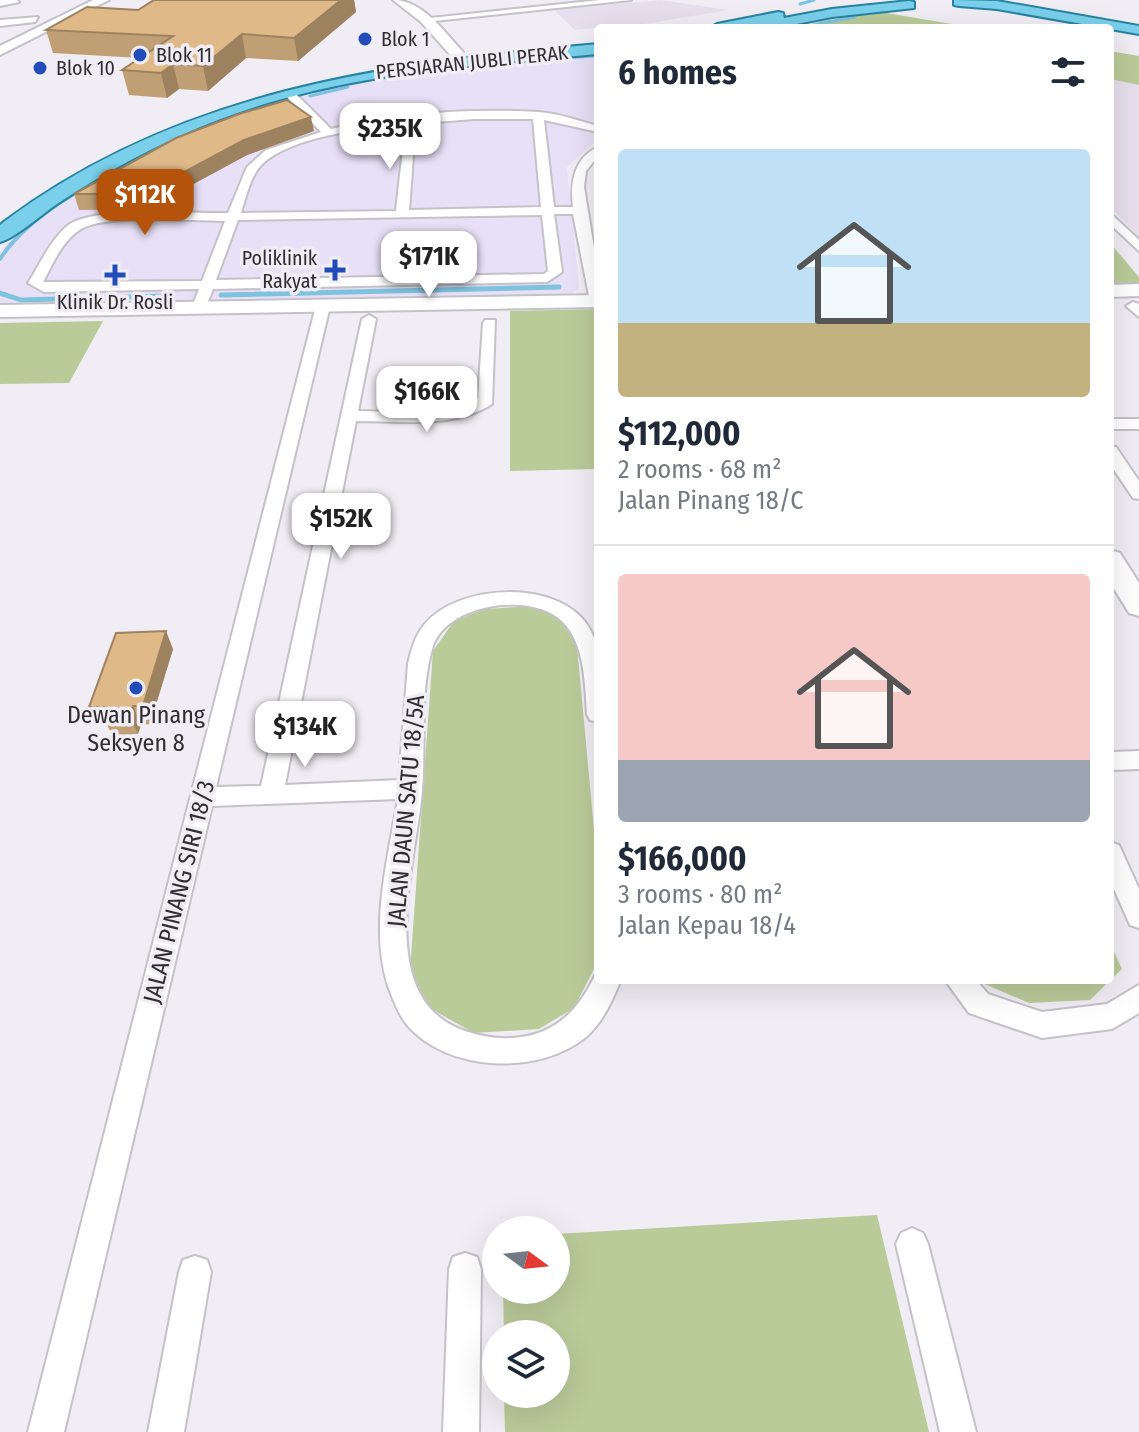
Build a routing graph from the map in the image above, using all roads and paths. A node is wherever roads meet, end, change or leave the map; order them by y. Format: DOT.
graph roads {
  1 [pos="103,0"];
  2 [pos="399,0"];
  3 [pos="627,0"];
  4 [pos="844,0"];
  5 [pos="870,0"];
  6 [pos="1001,0"];
  7 [pos="15,2"];
  8 [pos="482,2"];
  9 [pos="956,2"];
  10 [pos="0,3"];
  11 [pos="909,5"];
  12 [pos="928,5"];
  13 [pos="520,10"];
  14 [pos="35,19"];
  15 [pos="425,19"];
  16 [pos="0,23"];
  17 [pos="737,24"];
  18 [pos="775,24"];
  19 [pos="1139,28"];
  20 [pos="442,39"];
  21 [pos="594,42"];
  22 [pos="594,49"];
  23 [pos="0,51"];
  24 [pos="508,53"];
  25 [pos="458,55"];
  26 [pos="420,58"];
  27 [pos="289,93"];
  28 [pos="538,115"];
  29 [pos="405,122"];
  30 [pos="594,128"];
  31 [pos="328,133"];
  32 [pos="594,154"];
  33 [pos="580,210"];
  34 [pos="548,211"];
  35 [pos="402,214"];
  36 [pos="0,215"];
  37 [pos="234,217"];
  38 [pos="1114,221"];
  39 [pos="0,236"];
  40 [pos="1139,247"];
  41 [pos="594,281"];
  42 [pos="207,285"];
  43 [pos="1114,293"];
  44 [pos="594,301"];
  45 [pos="1137,303"];
  46 [pos="323,306"];
  47 [pos="198,309"];
  48 [pos="0,311"];
  49 [pos="369,319"];
  50 [pos="490,323"];
  51 [pos="349,416"];
  52 [pos="1114,424"];
  53 [pos="1139,424"];
  54 [pos="1114,457"];
  55 [pos="1139,494"];
  56 [pos="1114,565"];
  57 [pos="1138,601"];
  58 [pos="594,665"];
  59 [pos="1139,760"];
  60 [pos="1114,761"];
  61 [pos="410,789"];
  62 [pos="271,794"];
  63 [pos="202,797"];
  64 [pos="1114,861"];
  65 [pos="1139,917"];
  66 [pos="605,984"];
  67 [pos="962,984"];
  68 [pos="1139,997"];
  69 [pos="912,1244"];
  70 [pos="465,1269"];
  71 [pos="195,1272"];
  72 [pos="46,1432"];
  73 [pos="166,1432"];
  74 [pos="461,1432"];
  75 [pos="958,1432"];
  1 -- 23 [label="street"];
  2 -- 15 [label="street"];
  3 -- 13 [label="street"];
  4 -- 17 [label="main road"];
  5 -- 11 [label="main road"];
  6 -- 19 [label="main road"];
  7 -- 10 [label="street"];
  8 -- 13 [label="street"];
  9 -- 19 [label="main road"];
  11 -- 12 [label="main road"];
  11 -- 18 [label="main road"];
  13 -- 15 [label="street"];
  14 -- 16 [label="street"];
  15 -- 20 [label="street"];
  20 -- 24 [label="main road"];
  20 -- 25 [label="street"];
  20 -- 26 [label="main road"];
  21 -- 24 [label="main road, PERSIARAN JUBLI PERAK"];
  22 -- 24 [label="main road, PERSIARAN JUBLI PERAK"];
  24 -- 25 [label="main road, PERSIARAN JUBLI PERAK"];
  24 -- 27 [label="main road, PERSIARAN JUBLI PERAK"];
  25 -- 26 [label="main road, PERSIARAN JUBLI PERAK"];
  26 -- 36 [label="main road, PERSIARAN JUBLI PERAK"];
  27 -- 31 [label="street"];
  27 -- 39 [label="main road, PERSIARAN JUBLI PERAK"];
  28 -- 29 [label="street"];
  28 -- 30 [label="street"];
  28 -- 34 [label="street"];
  29 -- 31 [label="street"];
  29 -- 35 [label="street"];
  31 -- 37 [label="street"];
  32 -- 33 [label="street"];
  33 -- 34 [label="street"];
  33 -- 41 [label="street"];
  34 -- 35 [label="street"];
  34 -- 42 [label="street"];
  35 -- 37 [label="street"];
  37 -- 42 [label="street"];
  37 -- 42 [label="street"];
  38 -- 40 [label="street"];
  42 -- 47 [label="street"];
  43 -- 45 [label="street"];
  44 -- 46 [label="street"];
  46 -- 47 [label="street"];
  46 -- 63 [label="street, JALAN PINANG SIRI 18/3"];
  47 -- 48 [label="street"];
  49 -- 51 [label="street"];
  50 -- 51 [label="street"];
  51 -- 62 [label="street"];
  52 -- 53 [label="street"];
  54 -- 55 [label="street"];
  56 -- 57 [label="street"];
  58 -- 61 [label="street, JALAN DAUN SATU 18/5A"];
  59 -- 60 [label="street"];
  61 -- 62 [label="street"];
  61 -- 66 [label="street, JALAN DAUN SATU 18/5A"];
  62 -- 63 [label="street"];
  63 -- 72 [label="street, JALAN PINANG SIRI 18/3"];
  64 -- 65 [label="street"];
  67 -- 68 [label="street"];
  69 -- 75 [label="street"];
  70 -- 74 [label="street"];
  71 -- 73 [label="street"];
}
